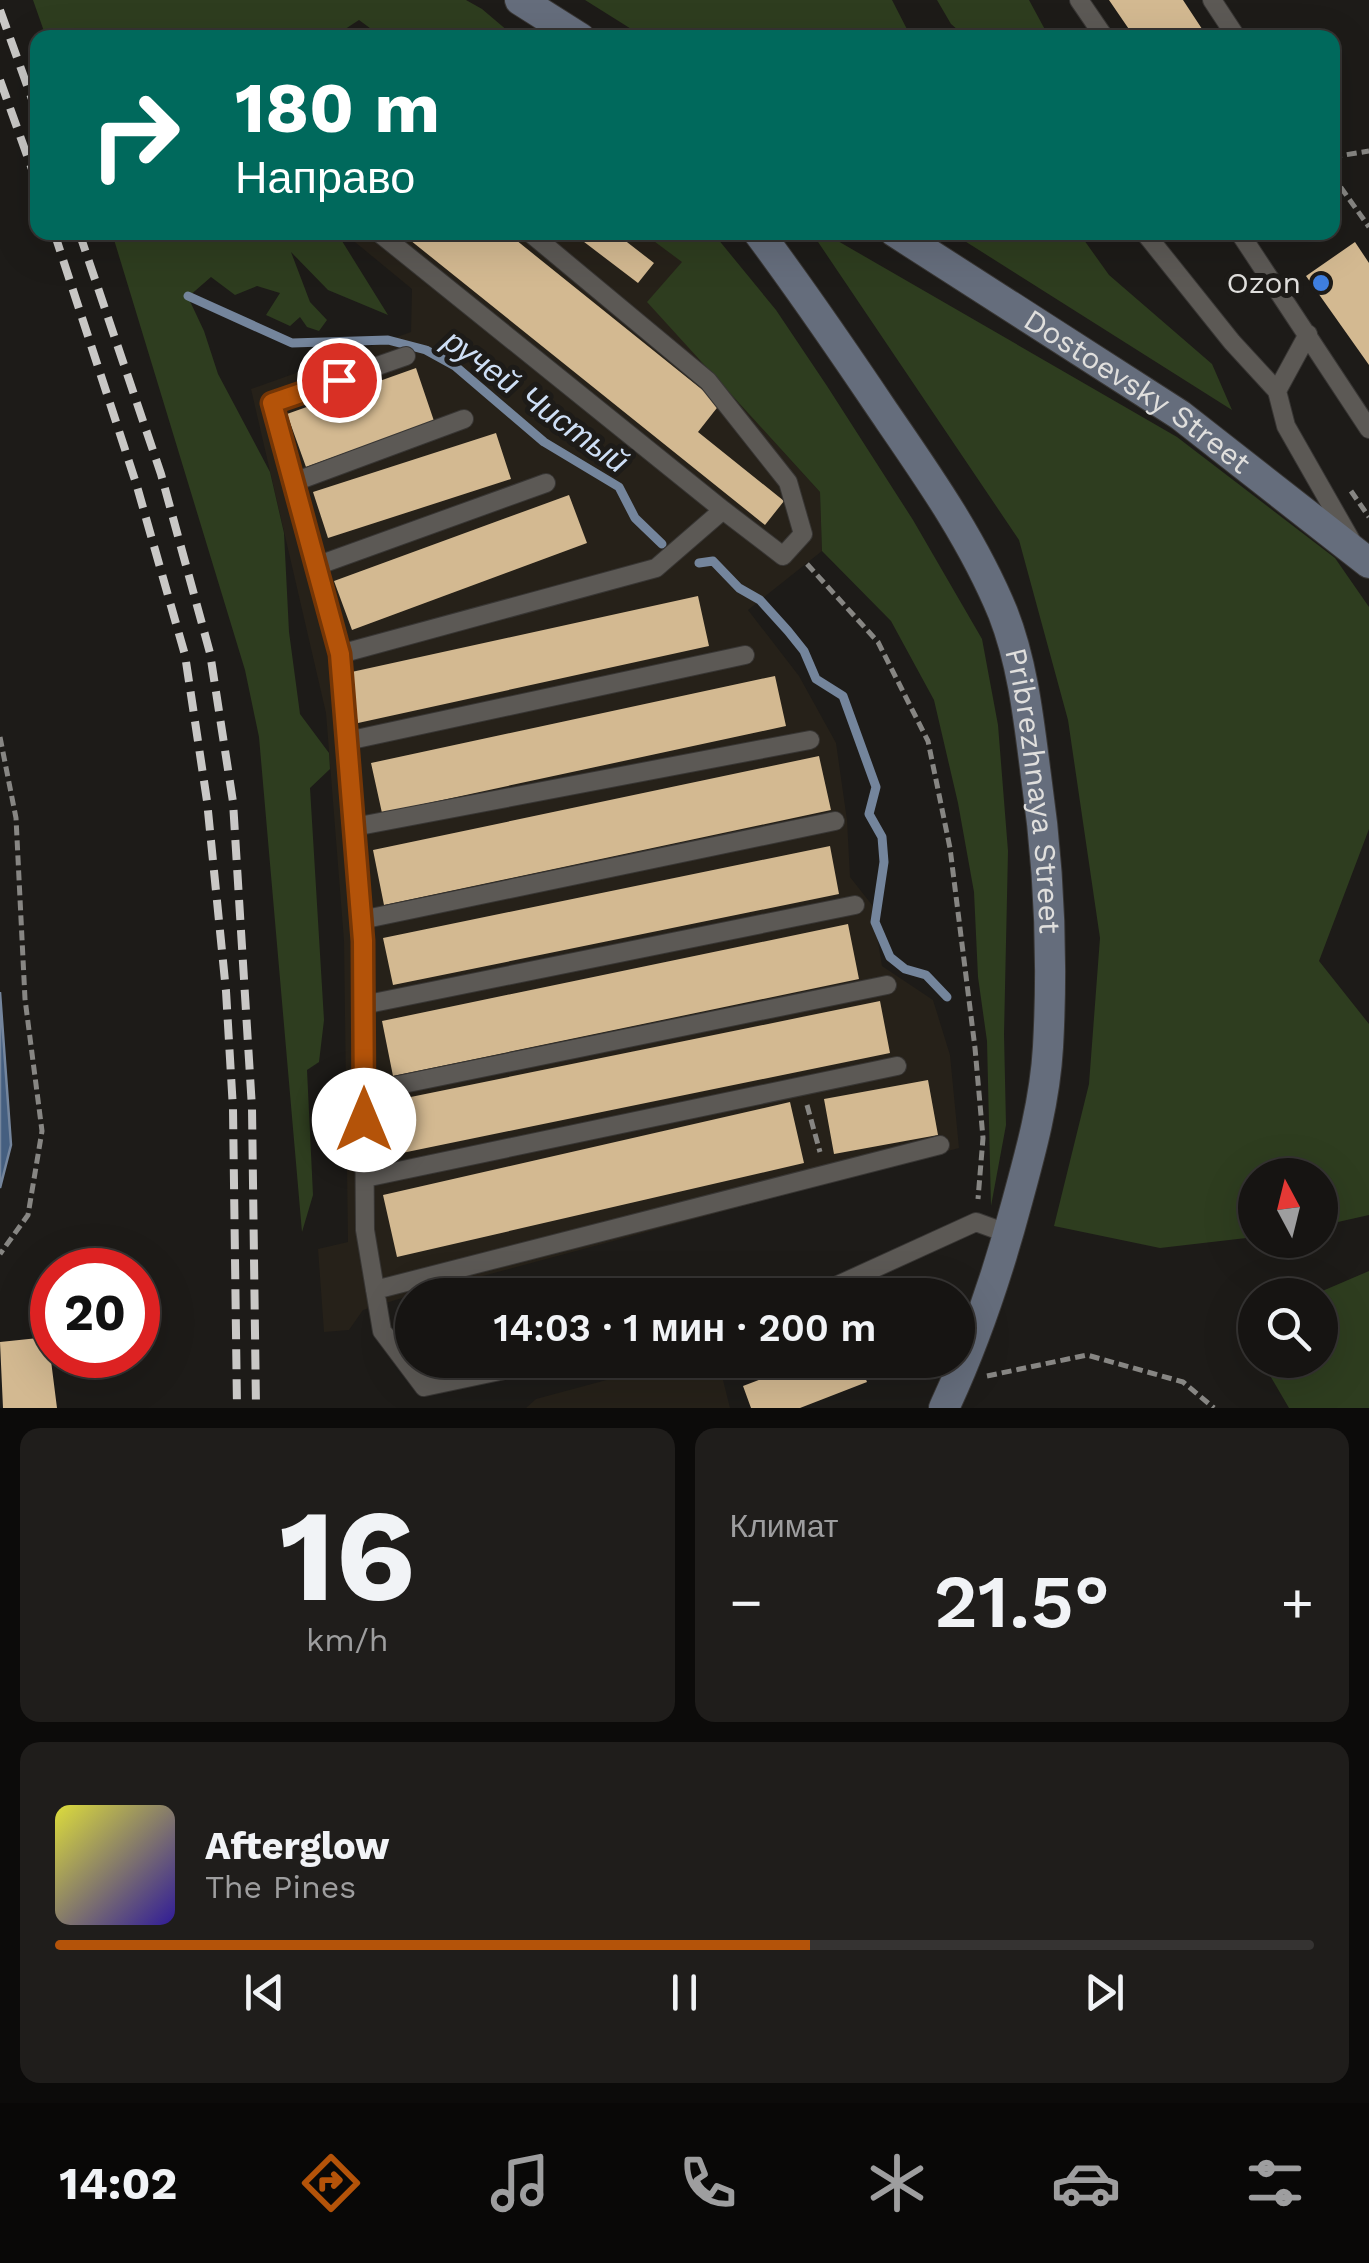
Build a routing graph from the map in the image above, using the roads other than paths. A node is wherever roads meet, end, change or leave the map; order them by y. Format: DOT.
graph roads {
  1 [pos="520,0"];
  2 [pos="1079,0"];
  3 [pos="1212,0"];
  4 [pos="569,30"];
  5 [pos="1099,30"];
  6 [pos="1232,30"];
  7 [pos="388,240"];
  8 [pos="539,240"];
  9 [pos="764,240"];
  10 [pos="780,240"];
  11 [pos="908,240"];
  12 [pos="1150,240"];
  13 [pos="1243,240"];
  14 [pos="827,325"];
  15 [pos="1308,334"];
  16 [pos="406,356"];
  17 [pos="1277,391"];
  18 [pos="464,419"];
  19 [pos="1369,429"];
  20 [pos="294,482"];
  21 [pos="546,483"];
  22 [pos="723,510"];
  23 [pos="1364,559"];
  24 [pos="316,566"];
  25 [pos="340,654"];
  26 [pos="745,655"];
  27 [pos="810,740"];
  28 [pos="347,741"];
  29 [pos="836,821"];
  30 [pos="354,827"];
  31 [pos="854,905"];
  32 [pos="361,920"];
  33 [pos="886,985"];
  34 [pos="363,1005"];
  35 [pos="898,1066"];
  36 [pos="364,1092"];
  37 [pos="940,1145"];
  38 [pos="364,1178"];
  39 [pos="1008,1234"];
  40 [pos="853,1278"];
  41 [pos="375,1290"];
  42 [pos="395,1349"];
  43 [pos="417,1378"];
  44 [pos="467,1378"];
  45 [pos="944,1408"];
  1 -- 4 [label="main road"];
  2 -- 5 [label="lane"];
  3 -- 6 [label="lane"];
  7 -- 22 [label="lane"];
  8 -- 22 [label="lane"];
  9 -- 14 [label="main road, Pribrezhnaya Street"];
  10 -- 14 [label="main road"];
  11 -- 23 [label="main road, Dostoevsky Street"];
  12 -- 17 [label="lane"];
  13 -- 15 [label="lane"];
  14 -- 39 [label="main road, Pribrezhnaya Street"];
  15 -- 17 [label="lane"];
  15 -- 19 [label="lane"];
  16 -- 20 [label="lane"];
  17 -- 23 [label="lane"];
  18 -- 20 [label="lane"];
  20 -- 24 [label="lane"];
  21 -- 24 [label="lane"];
  22 -- 25 [label="lane"];
  24 -- 25 [label="lane"];
  25 -- 28 [label="lane"];
  26 -- 28 [label="lane"];
  27 -- 30 [label="lane"];
  28 -- 30 [label="lane"];
  29 -- 32 [label="lane"];
  30 -- 32 [label="lane"];
  31 -- 34 [label="lane"];
  32 -- 34 [label="lane"];
  33 -- 36 [label="lane"];
  34 -- 36 [label="lane"];
  35 -- 38 [label="lane"];
  36 -- 38 [label="lane"];
  37 -- 41 [label="lane"];
  38 -- 41 [label="lane"];
  39 -- 40 [label="lane"];
  39 -- 45 [label="main road, Pribrezhnaya Street"];
  41 -- 42 [label="lane"];
  43 -- 44 [label="lane"];
}
